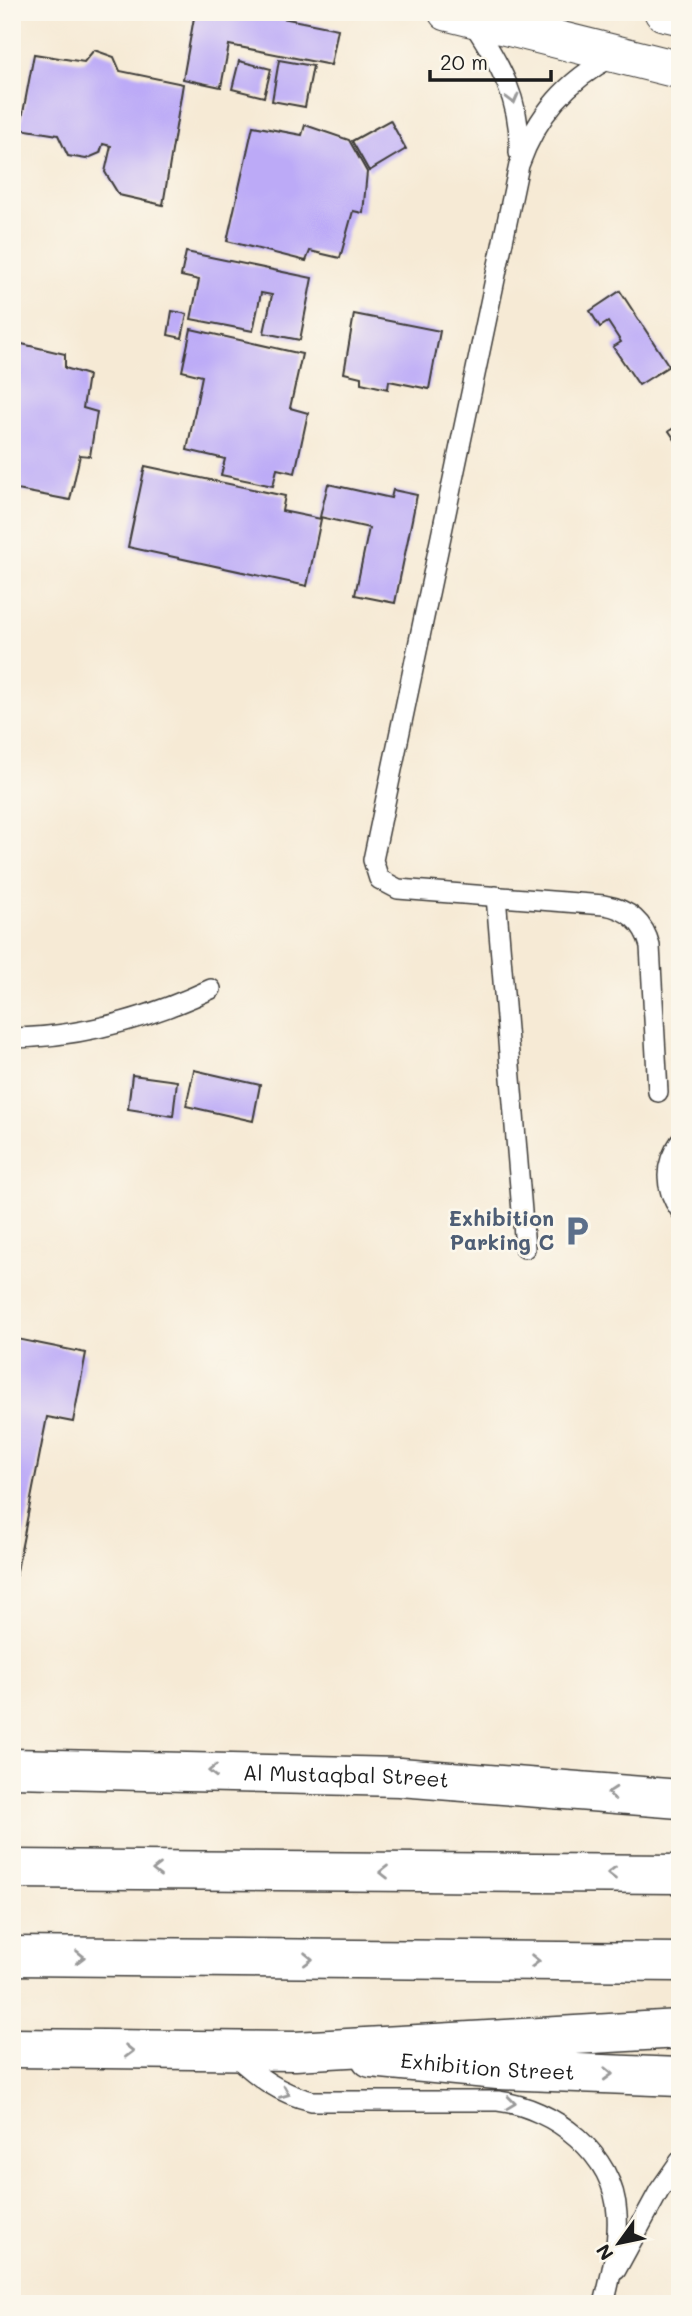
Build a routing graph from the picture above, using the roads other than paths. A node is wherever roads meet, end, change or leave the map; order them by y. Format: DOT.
graph roads {
  1 [pos="663,12"];
  2 [pos="459,15"];
  3 [pos="680,16"];
  4 [pos="617,55"];
  5 [pos="680,70"];
  6 [pos="519,165"];
  7 [pos="496,896"];
  8 [pos="211,989"];
  9 [pos="12,1038"];
  10 [pos="658,1092"];
  11 [pos="680,1142"];
  12 [pos="680,1210"];
  13 [pos="525,1248"];
  14 [pos="12,1768"];
  15 [pos="680,1799"];
  16 [pos="12,1870"];
  17 [pos="680,1874"];
  18 [pos="12,1956"];
  19 [pos="680,1962"];
  20 [pos="680,2029"];
  21 [pos="12,2048"];
  22 [pos="80,2050"];
  23 [pos="295,2051"];
  24 [pos="231,2052"];
  25 [pos="12,2066"];
  26 [pos="680,2077"];
  27 [pos="680,2161"];
  28 [pos="610,2280"];
  29 [pos="604,2304"];
  1 -- 3 [label="street"];
  2 -- 4 [label="street"];
  2 -- 6 [label="lane, one-way"];
  4 -- 5 [label="street"];
  4 -- 6 [label="lane"];
  6 -- 7 [label="lane"];
  7 -- 10 [label="lane"];
  7 -- 13 [label="lane"];
  8 -- 9 [label="lane"];
  11 -- 12 [label="lane"];
  15 -- 14 [label="main road, Al Mustaqbal Street, one-way"];
  17 -- 16 [label="main road, one-way"];
  18 -- 19 [label="main road, one-way"];
  20 -- 23 [label="main road"];
  21 -- 22 [label="main road"];
  22 -- 24 [label="main road, one-way"];
  22 -- 25 [label="lane"];
  23 -- 24 [label="main road"];
  23 -- 26 [label="main road, Exhibition Street, one-way"];
  24 -- 28 [label="lane, one-way"];
  27 -- 28 [label="lane"];
  28 -- 29 [label="lane"];
}
